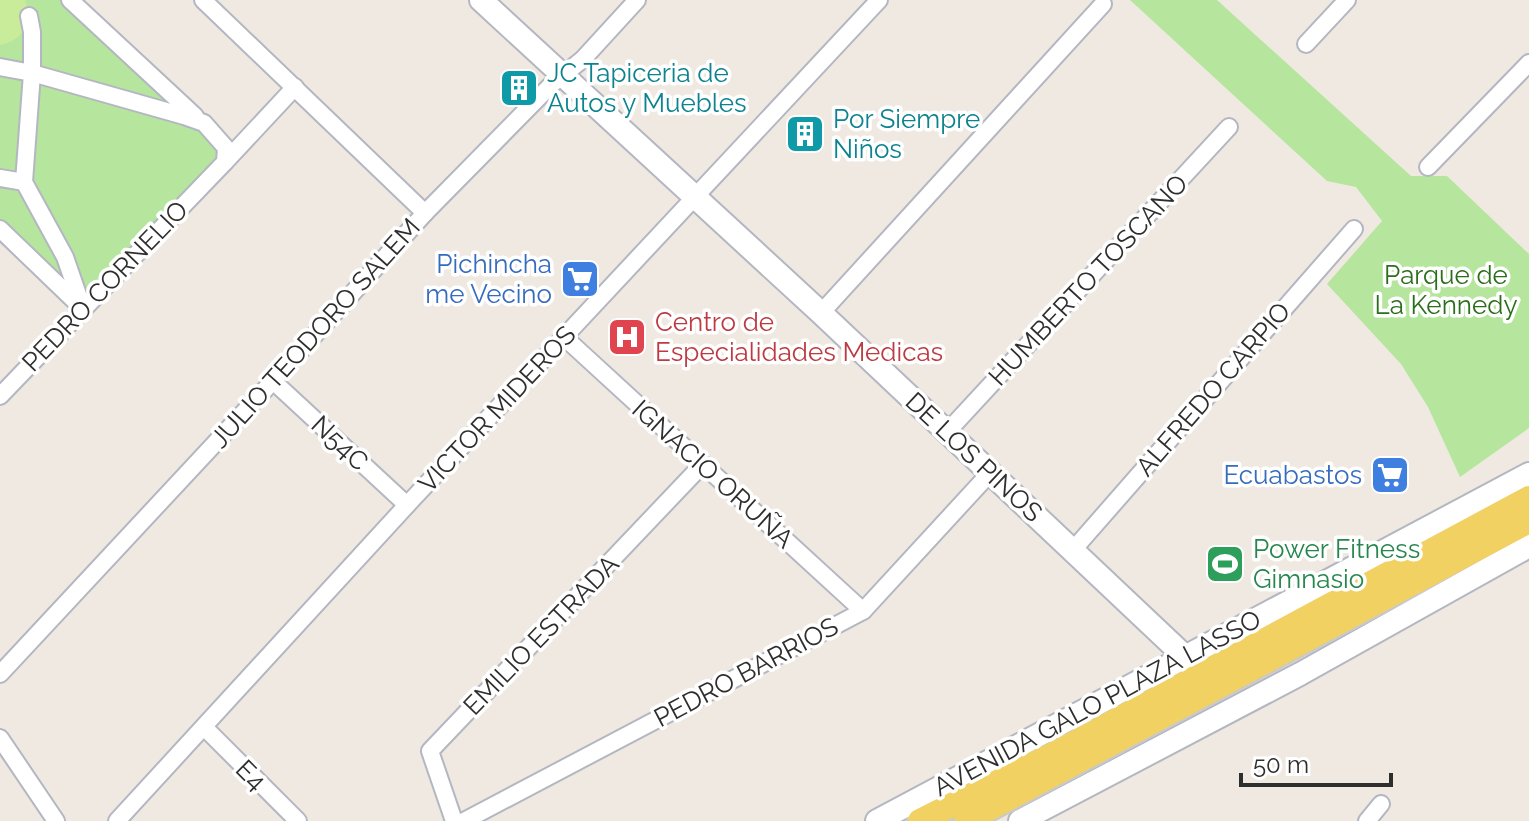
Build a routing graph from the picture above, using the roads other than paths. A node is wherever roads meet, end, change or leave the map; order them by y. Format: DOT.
graph roads {
  1 [pos="70,0"];
  2 [pos="203,0"];
  3 [pos="481,0"];
  4 [pos="637,0"];
  5 [pos="879,0"];
  6 [pos="1347,0"];
  7 [pos="1103,4"];
  8 [pos="29,16"];
  9 [pos="1306,44"];
  10 [pos="1529,63"];
  11 [pos="0,67"];
  12 [pos="32,73"];
  13 [pos="562,76"];
  14 [pos="295,87"];
  15 [pos="204,123"];
  16 [pos="1229,127"];
  17 [pos="225,162"];
  18 [pos="1428,167"];
  19 [pos="0,178"];
  20 [pos="24,182"];
  21 [pos="694,197"];
  22 [pos="425,213"];
  23 [pos="0,229"];
  24 [pos="1354,229"];
  25 [pos="83,309"];
  26 [pos="821,313"];
  27 [pos="564,337"];
  28 [pos="273,381"];
  29 [pos="0,396"];
  30 [pos="947,432"];
  31 [pos="702,465"];
  32 [pos="990,473"];
  33 [pos="1529,474"];
  34 [pos="1529,498"];
  35 [pos="407,505"];
  36 [pos="1529,521"];
  37 [pos="1529,546"];
  38 [pos="1073,550"];
  39 [pos="863,611"];
  40 [pos="1201,672"];
  41 [pos="0,674"];
  42 [pos="205,728"];
  43 [pos="0,738"];
  44 [pos="1381,804"];
  45 [pos="56,821"];
  46 [pos="117,821"];
  47 [pos="298,821"];
  48 [pos="454,821"];
  49 [pos="464,821"];
  50 [pos="877,821"];
  51 [pos="920,821"];
  52 [pos="966,821"];
  53 [pos="1020,821"];
  54 [pos="1367,821"];
  1 -- 15 [label="street"];
  2 -- 14 [label="street"];
  3 -- 13 [label="main road, DE LOS PINOS"];
  4 -- 13 [label="street, JULIO TEODORO SALEM"];
  5 -- 21 [label="street, VICTOR MIDEROS"];
  6 -- 9 [label="street"];
  7 -- 26 [label="street"];
  8 -- 12 [label="street"];
  10 -- 18 [label="street"];
  11 -- 12 [label="street"];
  12 -- 15 [label="street"];
  12 -- 20 [label="street"];
  13 -- 21 [label="main road, DE LOS PINOS"];
  13 -- 22 [label="street, JULIO TEODORO SALEM"];
  14 -- 17 [label="street, PEDRO CORNELIO"];
  14 -- 22 [label="street"];
  15 -- 17 [label="street"];
  16 -- 30 [label="street, HUMBERTO TOSCANO"];
  17 -- 25 [label="street, PEDRO CORNELIO"];
  19 -- 20 [label="street"];
  20 -- 25 [label="street"];
  21 -- 26 [label="main road, DE LOS PINOS"];
  21 -- 27 [label="street, VICTOR MIDEROS"];
  22 -- 28 [label="street, JULIO TEODORO SALEM"];
  23 -- 25 [label="street"];
  24 -- 38 [label="street, ALFREDO CARPIO"];
  25 -- 29 [label="street, PEDRO CORNELIO"];
  26 -- 30 [label="main road, DE LOS PINOS"];
  27 -- 31 [label="street, IGNACIO ORUÑA"];
  27 -- 35 [label="street, VICTOR MIDEROS"];
  28 -- 35 [label="street, N54C"];
  28 -- 41 [label="street, JULIO TEODORO SALEM"];
  30 -- 32 [label="main road, DE LOS PINOS"];
  31 -- 39 [label="street, IGNACIO ORUÑA"];
  31 -- 48 [label="street, EMILIO ESTRADA"];
  32 -- 38 [label="main road, DE LOS PINOS"];
  32 -- 39 [label="street, PEDRO BARRIOS"];
  33 -- 40 [label="main road, AVENIDA GALO PLAZA LASSO"];
  34 -- 40 [label="main road, AVENIDA GALO PLAZA LASSO"];
  35 -- 42 [label="street, VICTOR MIDEROS"];
  36 -- 40 [label="main road, AVENIDA GALO PLAZA LASSO"];
  37 -- 53 [label="main road"];
  38 -- 40 [label="main road, DE LOS PINOS"];
  39 -- 49 [label="street, PEDRO BARRIOS"];
  40 -- 50 [label="main road, AVENIDA GALO PLAZA LASSO"];
  40 -- 51 [label="main road, AVENIDA GALO PLAZA LASSO"];
  40 -- 52 [label="main road, AVENIDA GALO PLAZA LASSO"];
  42 -- 46 [label="street, VICTOR MIDEROS"];
  42 -- 47 [label="street, E4"];
  43 -- 45 [label="street"];
  44 -- 54 [label="street"];
}
